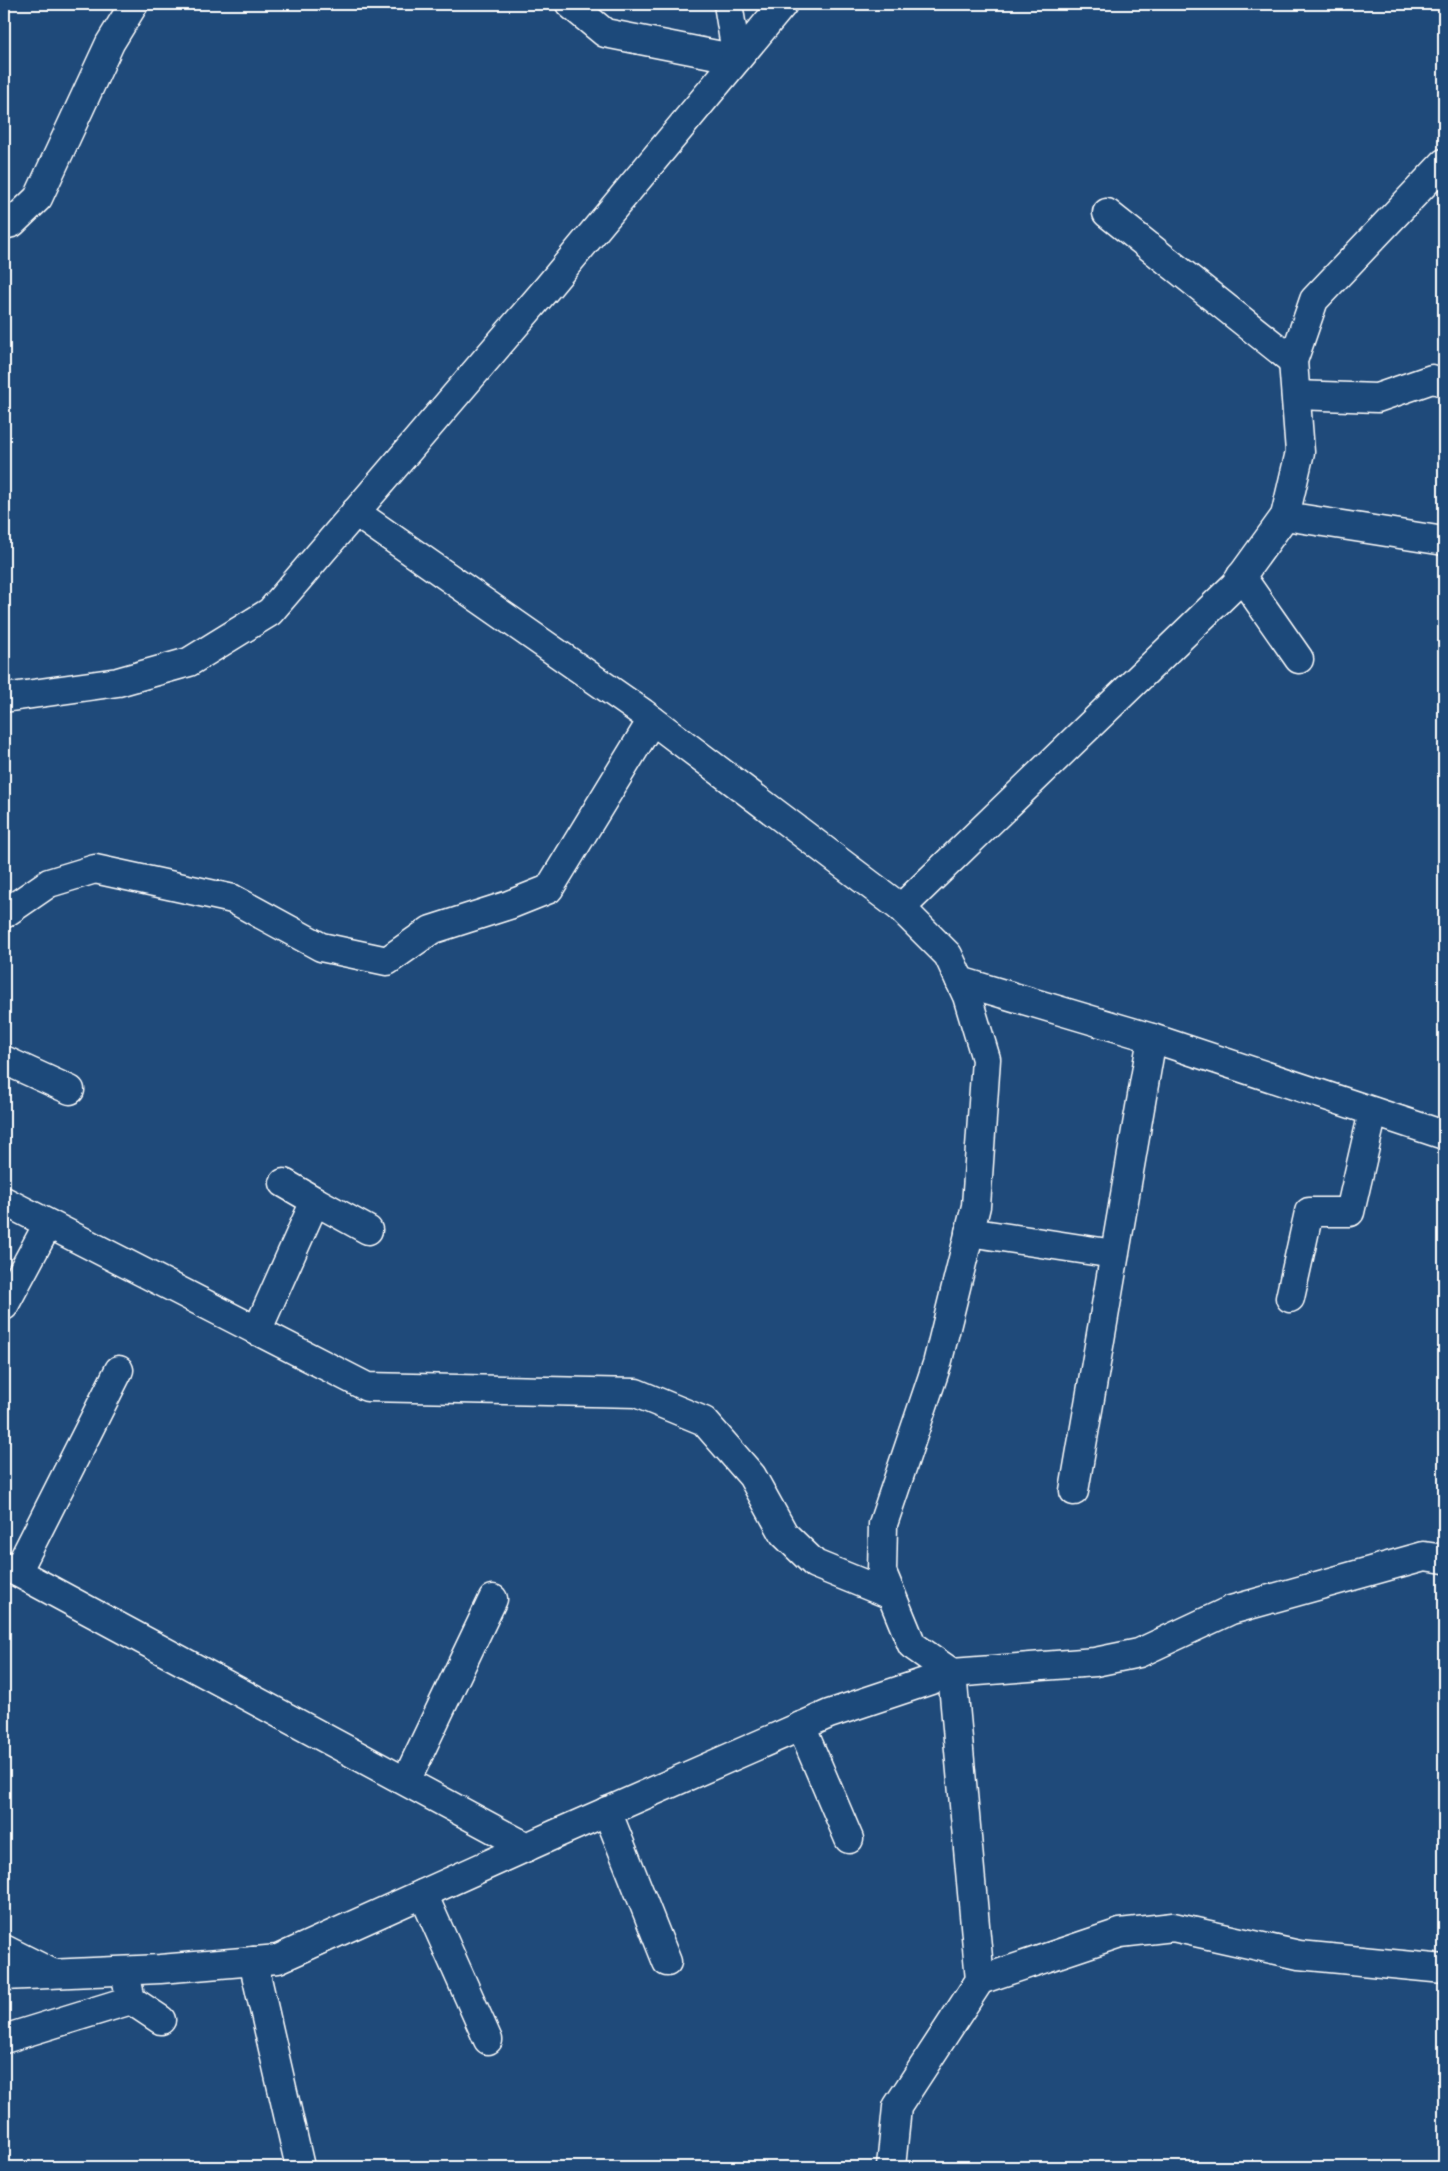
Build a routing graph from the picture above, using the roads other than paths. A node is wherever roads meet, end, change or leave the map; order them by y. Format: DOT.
graph roads {
  1 [pos="134,4"];
  2 [pos="570,4"];
  3 [pos="728,4"];
  4 [pos="783,4"];
  5 [pos="737,59"];
  6 [pos="1444,163"];
  7 [pos="1107,213"];
  8 [pos="4,225"];
  9 [pos="1293,361"];
  10 [pos="1444,382"];
  11 [pos="1296,395"];
  12 [pos="355,512"];
  13 [pos="1285,516"];
  14 [pos="1444,540"];
  15 [pos="1242,576"];
  16 [pos="1298,659"];
  17 [pos="4,698"];
  18 [pos="652,720"];
  19 [pos="901,908"];
  20 [pos="4,914"];
  21 [pos="960,981"];
  22 [pos="1152,1038"];
  23 [pos="4,1060"];
  24 [pos="70,1090"];
  25 [pos="1373,1112"];
  26 [pos="1444,1135"];
  27 [pos="284,1183"];
  28 [pos="4,1201"];
  29 [pos="315,1201"];
  30 [pos="48,1224"];
  31 [pos="368,1230"];
  32 [pos="969,1232"];
  33 [pos="1114,1254"];
  34 [pos="1290,1298"];
  35 [pos="4,1306"];
  36 [pos="256,1331"];
  37 [pos="119,1370"];
  38 [pos="1074,1491"];
  39 [pos="1444,1559"];
  40 [pos="10,1568"];
  41 [pos="891,1595"];
  42 [pos="493,1599"];
  43 [pos="952,1672"];
  44 [pos="801,1726"];
  45 [pos="406,1781"];
  46 [pos="607,1811"];
  47 [pos="849,1839"];
  48 [pos="527,1847"];
  49 [pos="423,1894"];
  50 [pos="4,1949"];
  51 [pos="252,1961"];
  52 [pos="667,1962"];
  53 [pos="1444,1969"];
  54 [pos="124,1970"];
  55 [pos="53,1974"];
  56 [pos="4,1976"];
  57 [pos="980,1980"];
  58 [pos="131,2000"];
  59 [pos="160,2020"];
  60 [pos="4,2038"];
  61 [pos="488,2040"];
  62 [pos="300,2167"];
  63 [pos="891,2167"];
  1 -- 8 [label="street"];
  2 -- 5 [label="street"];
  3 -- 5 [label="street"];
  4 -- 5 [label="street"];
  5 -- 12 [label="street"];
  6 -- 9 [label="street"];
  7 -- 9 [label="street"];
  9 -- 11 [label="street"];
  10 -- 11 [label="street"];
  11 -- 13 [label="street"];
  12 -- 17 [label="street"];
  12 -- 18 [label="street"];
  13 -- 14 [label="street"];
  13 -- 15 [label="street"];
  15 -- 16 [label="street"];
  15 -- 19 [label="street"];
  18 -- 19 [label="street"];
  18 -- 20 [label="street"];
  19 -- 21 [label="street"];
  21 -- 22 [label="street"];
  21 -- 32 [label="street"];
  22 -- 25 [label="street"];
  22 -- 33 [label="street"];
  23 -- 24 [label="street"];
  25 -- 26 [label="street"];
  25 -- 34 [label="street"];
  27 -- 29 [label="street"];
  28 -- 30 [label="street"];
  29 -- 31 [label="street"];
  29 -- 36 [label="street"];
  30 -- 35 [label="street"];
  30 -- 36 [label="street"];
  32 -- 33 [label="street"];
  32 -- 41 [label="street"];
  33 -- 38 [label="street"];
  36 -- 41 [label="street"];
  37 -- 40 [label="street"];
  39 -- 43 [label="street"];
  40 -- 45 [label="street"];
  41 -- 43 [label="street"];
  42 -- 45 [label="street"];
  43 -- 44 [label="street"];
  43 -- 57 [label="street"];
  44 -- 46 [label="street"];
  44 -- 47 [label="street"];
  45 -- 48 [label="street"];
  46 -- 48 [label="street"];
  46 -- 52 [label="street"];
  48 -- 49 [label="street"];
  49 -- 51 [label="street"];
  49 -- 61 [label="street"];
  50 -- 55 [label="street"];
  51 -- 54 [label="street"];
  51 -- 62 [label="street"];
  53 -- 57 [label="street"];
  54 -- 55 [label="street"];
  54 -- 58 [label="street"];
  55 -- 56 [label="street"];
  57 -- 63 [label="street"];
  58 -- 59 [label="street"];
  58 -- 60 [label="street"];
}
